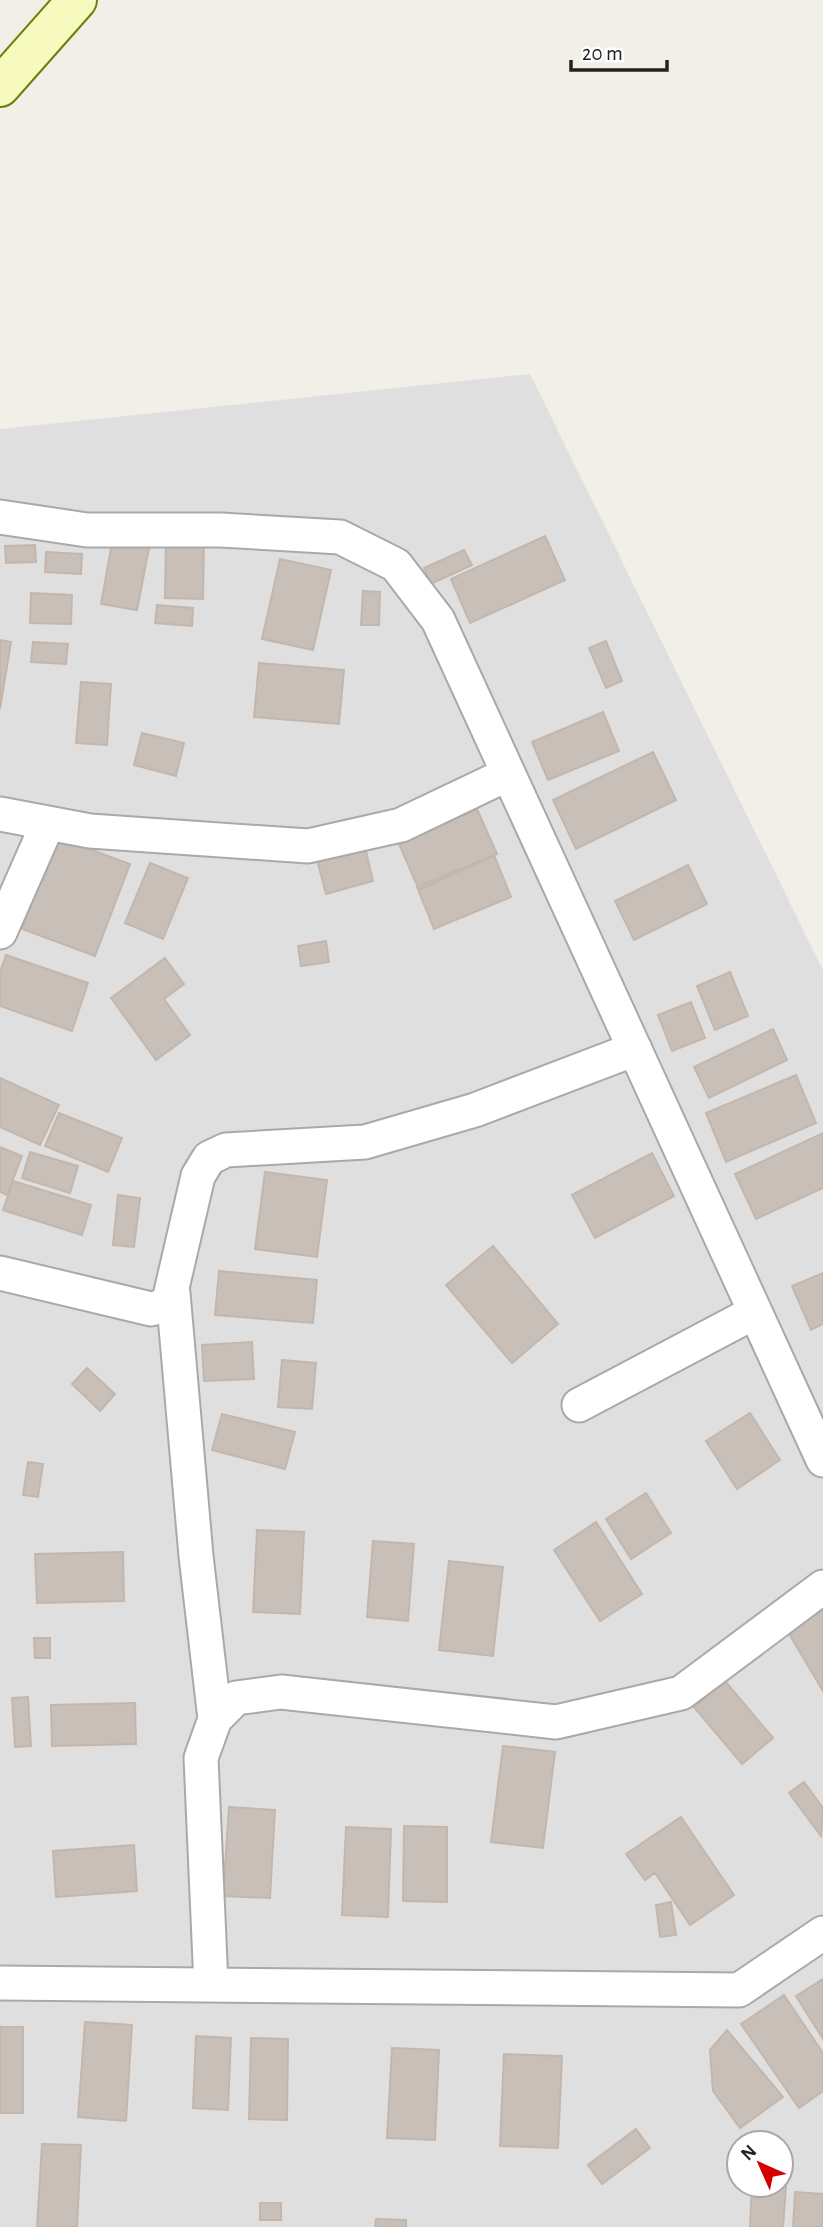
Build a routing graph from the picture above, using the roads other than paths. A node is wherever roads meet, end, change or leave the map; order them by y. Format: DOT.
graph roads {
  1 [pos="77,0"];
  2 [pos="0,87"];
  3 [pos="0,517"];
  4 [pos="508,774"];
  5 [pos="0,814"];
  6 [pos="48,823"];
  7 [pos="0,932"];
  8 [pos="635,1049"];
  9 [pos="0,1273"];
  10 [pos="173,1293"];
  11 [pos="755,1312"];
  12 [pos="579,1405"];
  13 [pos="823,1460"];
  14 [pos="823,1587"];
  15 [pos="215,1719"];
  16 [pos="823,1933"];
  17 [pos="0,1983"];
  18 [pos="211,1985"];
  1 -- 2 [label="street"];
  3 -- 4 [label="street"];
  4 -- 6 [label="street"];
  4 -- 8 [label="street"];
  5 -- 6 [label="street"];
  6 -- 7 [label="street"];
  8 -- 10 [label="street"];
  8 -- 11 [label="street"];
  9 -- 10 [label="street"];
  10 -- 15 [label="street"];
  11 -- 12 [label="street"];
  11 -- 13 [label="street"];
  14 -- 15 [label="street"];
  15 -- 18 [label="street"];
  16 -- 18 [label="street"];
  17 -- 18 [label="street"];
}
